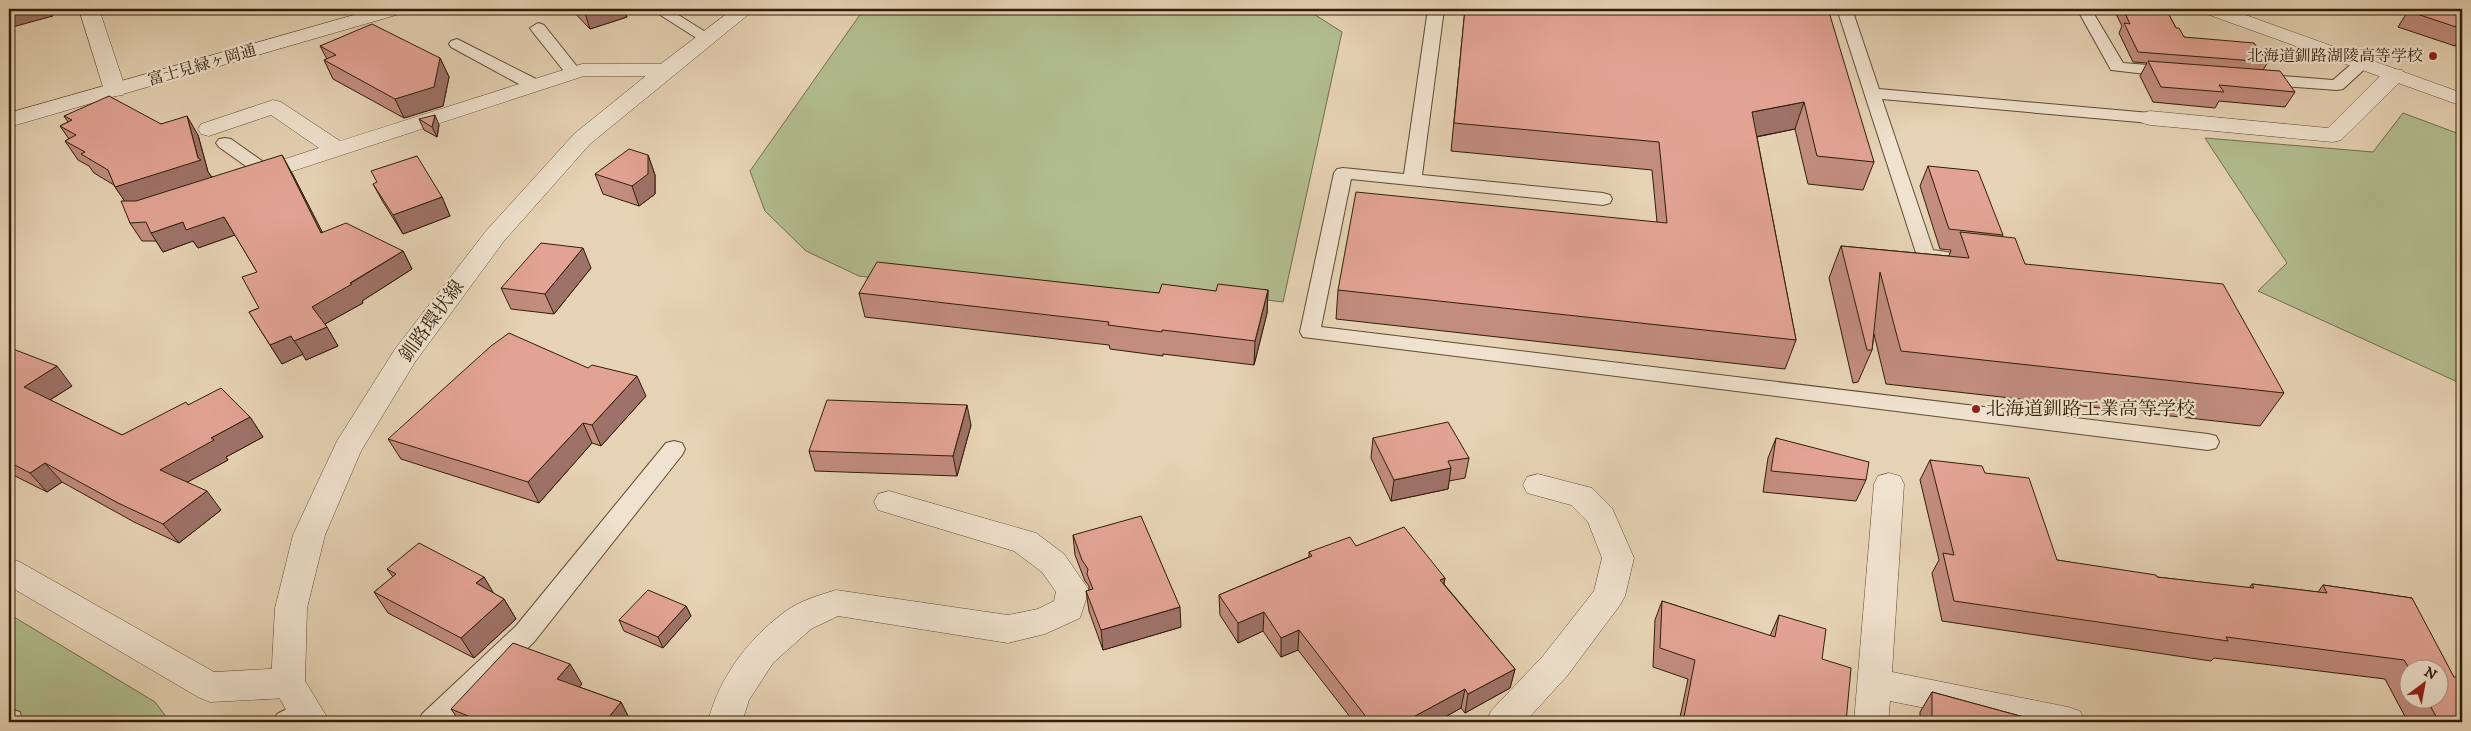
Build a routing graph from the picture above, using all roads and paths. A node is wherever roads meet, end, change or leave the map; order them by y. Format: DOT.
graph roads {
  1 [pos="89,9"];
  2 [pos="396,9"];
  3 [pos="659,9"];
  4 [pos="745,9"];
  5 [pos="1436,9"];
  6 [pos="2084,9"];
  7 [pos="2211,9"];
  8 [pos="1846,15"];
  9 [pos="1828,20"];
  10 [pos="538,28"];
  11 [pos="707,38"];
  12 [pos="457,44"];
  13 [pos="2362,63"];
  14 [pos="665,70"];
  15 [pos="573,72"];
  16 [pos="2194,74"];
  17 [pos="2394,75"];
  18 [pos="2241,78"];
  19 [pos="534,85"];
  20 [pos="115,90"];
  21 [pos="1871,93"];
  22 [pos="2462,100"];
  23 [pos="2150,118"];
  24 [pos="9,120"];
  25 [pos="209,129"];
  26 [pos="226,143"];
  27 [pos="336,149"];
  28 [pos="266,172"];
  29 [pos="1412,180"];
  30 [pos="230,184"];
  31 [pos="1603,199"];
  32 [pos="1974,261"];
  33 [pos="2208,442"];
  34 [pos="674,448"];
  35 [pos="1889,484"];
  36 [pos="1538,485"];
  37 [pos="889,502"];
  38 [pos="9,571"];
  39 [pos="1875,682"];
  40 [pos="288,683"];
  41 [pos="301,719"];
  42 [pos="432,722"];
  43 [pos="725,722"];
  44 [pos="1503,722"];
  45 [pos="1871,722"];
  46 [pos="2068,722"];
  1 -- 20 [label="street"];
  2 -- 20 [label="street, 富士見緑ヶ岡通"];
  3 -- 11 [label="lane"];
  4 -- 11 [label="street, 釧路環状線"];
  5 -- 29 [label="lane"];
  6 -- 16 [label="lane"];
  7 -- 13 [label="street"];
  8 -- 9 [label="lane"];
  8 -- 21 [label="lane"];
  10 -- 15 [label="lane"];
  11 -- 14 [label="street, 釧路環状線"];
  12 -- 19 [label="lane"];
  13 -- 17 [label="street"];
  13 -- 18 [label="lane"];
  14 -- 15 [label="street"];
  14 -- 40 [label="street, 釧路環状線"];
  15 -- 19 [label="street"];
  17 -- 22 [label="street"];
  17 -- 23 [label="street"];
  19 -- 27 [label="street"];
  20 -- 24 [label="street, 富士見緑ヶ岡通"];
  21 -- 23 [label="lane"];
  21 -- 32 [label="lane"];
  25 -- 27 [label="street"];
  26 -- 28 [label="lane"];
  27 -- 28 [label="street"];
  28 -- 30 [label="street"];
  29 -- 31 [label="lane"];
  29 -- 33 [label="lane"];
  34 -- 42 [label="lane"];
  35 -- 39 [label="street"];
  36 -- 44 [label="street"];
  37 -- 43 [label="street"];
  38 -- 40 [label="street"];
  39 -- 45 [label="street"];
  39 -- 46 [label="street"];
  40 -- 41 [label="street"];
}
